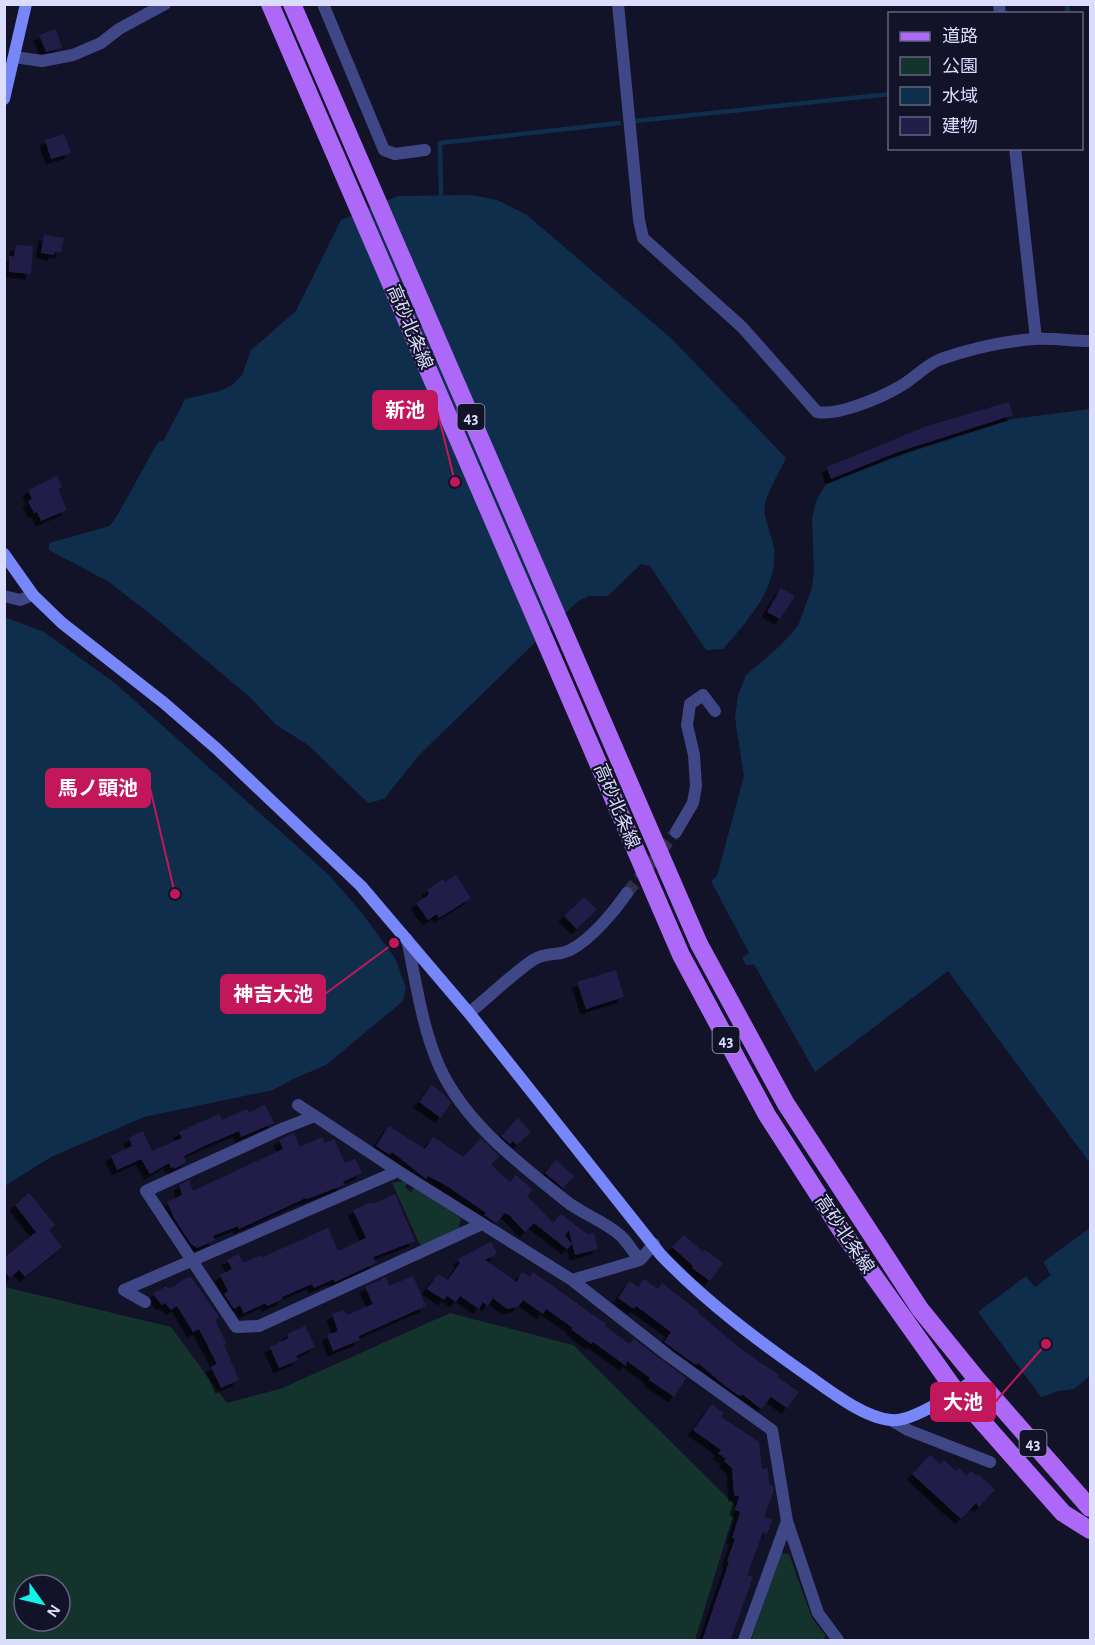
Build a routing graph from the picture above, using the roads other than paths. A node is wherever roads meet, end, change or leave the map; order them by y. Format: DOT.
graph roads {
  1 [pos="26,4"];
  2 [pos="165,4"];
  3 [pos="270,4"];
  4 [pos="292,4"];
  5 [pos="323,4"];
  6 [pos="618,4"];
  7 [pos="14,57"];
  8 [pos="4,99"];
  9 [pos="425,150"];
  10 [pos="1015,150"];
  11 [pos="1036,339"];
  12 [pos="1090,341"];
  13 [pos="4,554"];
  14 [pos="33,595"];
  15 [pos="4,596"];
  16 [pos="715,711"];
  17 [pos="676,832"];
  18 [pos="627,893"];
  19 [pos="407,938"];
  20 [pos="469,1013"];
  21 [pos="298,1105"];
  22 [pos="315,1116"];
  23 [pos="398,1171"];
  24 [pos="482,1224"];
  25 [pos="654,1244"];
  26 [pos="640,1260"];
  27 [pos="191,1261"];
  28 [pos="572,1280"];
  29 [pos="145,1302"];
  30 [pos="976,1378"];
  31 [pos="957,1393"];
  32 [pos="891,1420"];
  33 [pos="990,1462"];
  34 [pos="1090,1508"];
  35 [pos="787,1521"];
  36 [pos="1090,1530"];
  37 [pos="744,1641"];
  38 [pos="837,1641"];
  1 -- 7 [label="street"];
  2 -- 7 [label="street"];
  3 -- 31 [label="main road, 高砂北条線 / 43"];
  4 -- 30 [label="main road, 高砂北条線 / 43"];
  5 -- 9 [label="street"];
  6 -- 11 [label="street"];
  7 -- 8 [label="street"];
  10 -- 11 [label="street"];
  11 -- 12 [label="street"];
  13 -- 14 [label="street"];
  14 -- 15 [label="street"];
  14 -- 19 [label="street"];
  16 -- 17 [label="street"];
  18 -- 20 [label="street"];
  19 -- 20 [label="street"];
  19 -- 26 [label="street"];
  20 -- 25 [label="street"];
  21 -- 22 [label="street"];
  22 -- 23 [label="street"];
  22 -- 27 [label="street"];
  23 -- 24 [label="street"];
  23 -- 27 [label="street"];
  24 -- 27 [label="street"];
  24 -- 28 [label="street"];
  25 -- 26 [label="street"];
  25 -- 32 [label="street"];
  26 -- 28 [label="street"];
  27 -- 29 [label="street"];
  28 -- 35 [label="street"];
  30 -- 31 [label="street"];
  30 -- 34 [label="main road, 高砂北条線 / 43"];
  31 -- 32 [label="street"];
  31 -- 36 [label="main road, 高砂北条線 / 43"];
  32 -- 33 [label="street"];
  35 -- 37 [label="street"];
  35 -- 38 [label="street"];
}
